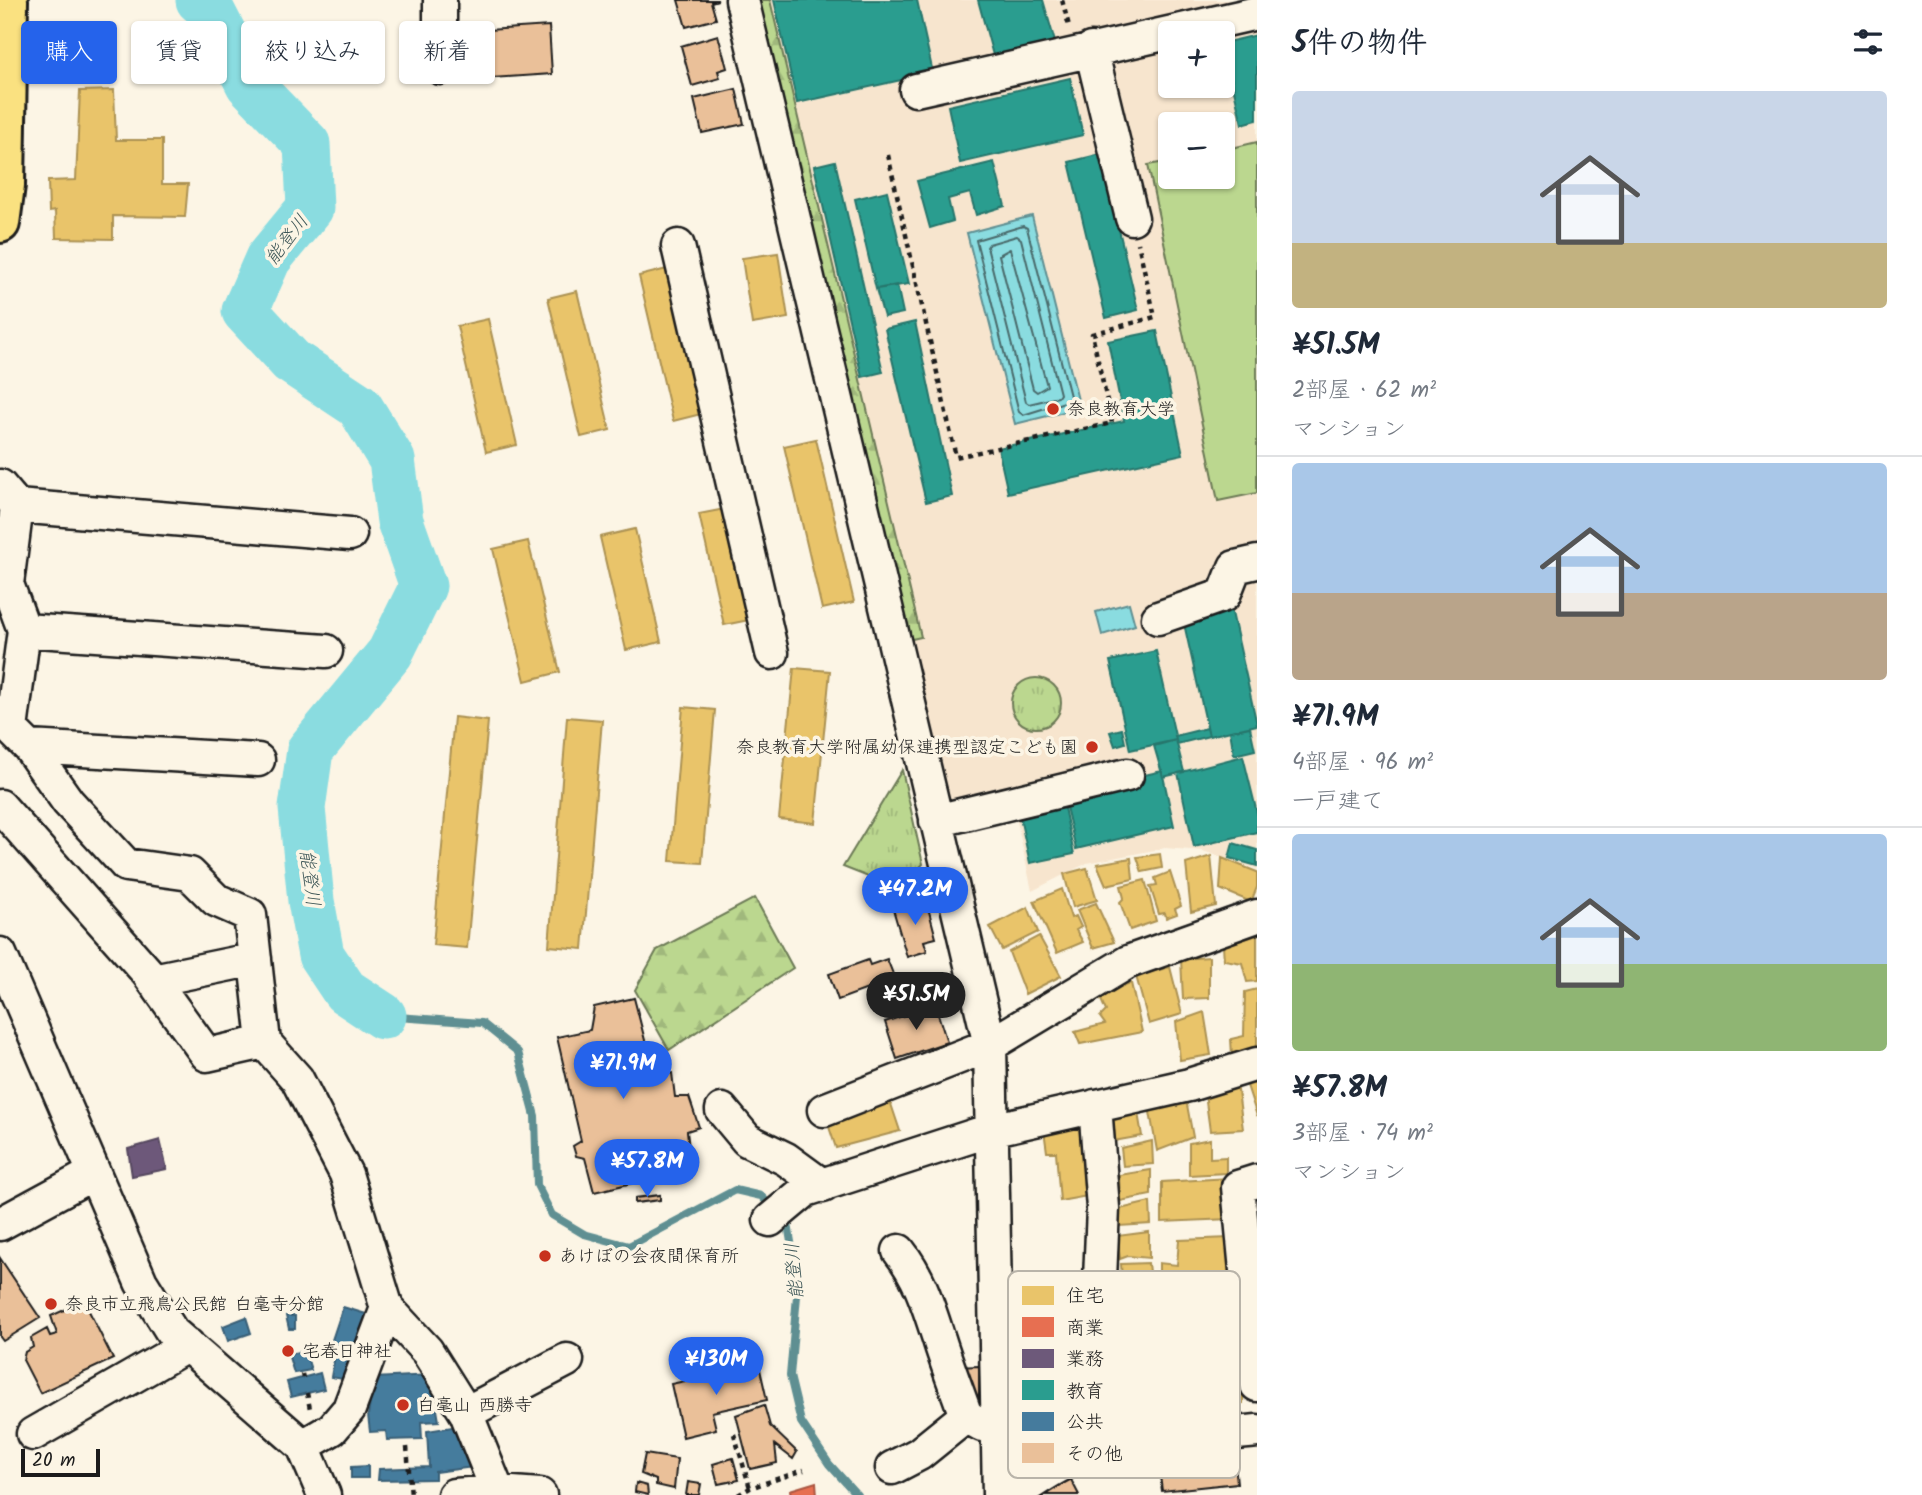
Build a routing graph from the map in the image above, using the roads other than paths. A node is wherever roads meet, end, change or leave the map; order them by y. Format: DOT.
graph roads {
  1 [pos="8,0"];
  2 [pos="440,0"];
  3 [pos="742,0"];
  4 [pos="1257,13"];
  5 [pos="440,21"];
  6 [pos="1091,49"];
  7 [pos="916,90"];
  8 [pos="3,185"];
  9 [pos="1132,218"];
  10 [pos="0,223"];
  11 [pos="678,246"];
  12 [pos="8,496"];
  13 [pos="350,534"];
  14 [pos="1257,562"];
  15 [pos="1158,618"];
  16 [pos="23,630"];
  17 [pos="326,651"];
  18 [pos="772,653"];
  19 [pos="29,747"];
  20 [pos="258,760"];
  21 [pos="1127,775"];
  22 [pos="0,806"];
  23 [pos="936,821"];
  24 [pos="1257,916"];
  25 [pos="0,954"];
  26 [pos="255,959"];
  27 [pos="153,980"];
  28 [pos="264,1042"];
  29 [pos="990,1045"];
  30 [pos="1257,1064"];
  31 [pos="1095,1106"];
  32 [pos="722,1110"];
  33 [pos="824,1110"];
  34 [pos="991,1130"];
  35 [pos="94,1173"];
  36 [pos="1257,1181"];
  37 [pos="814,1188"];
  38 [pos="770,1220"];
  39 [pos="0,1224"];
  40 [pos="900,1251"];
  41 [pos="1100,1271"];
  42 [pos="387,1308"];
  43 [pos="997,1318"];
  44 [pos="1008,1320"];
  45 [pos="188,1345"];
  46 [pos="568,1360"];
  47 [pos="1257,1385"];
  48 [pos="466,1413"];
  49 [pos="966,1416"];
  50 [pos="996,1433"];
  51 [pos="33,1434"];
  52 [pos="303,1446"];
  53 [pos="892,1468"];
  54 [pos="1038,1478"];
  55 [pos="498,1493"];
  56 [pos="324,1495"];
  57 [pos="454,1495"];
  58 [pos="540,1495"];
  59 [pos="999,1495"];
  60 [pos="1014,1495"];
  1 -- 8 [label="main road"];
  2 -- 5 [label="street"];
  3 -- 23 [label="street"];
  4 -- 6 [label="street"];
  6 -- 7 [label="street"];
  6 -- 9 [label="street"];
  8 -- 10 [label="main road"];
  11 -- 18 [label="street"];
  12 -- 13 [label="street"];
  12 -- 16 [label="street"];
  14 -- 15 [label="street"];
  16 -- 17 [label="street"];
  16 -- 19 [label="street"];
  19 -- 20 [label="street"];
  19 -- 26 [label="street"];
  21 -- 23 [label="street"];
  22 -- 27 [label="street"];
  23 -- 29 [label="street"];
  24 -- 29 [label="street"];
  25 -- 35 [label="street"];
  26 -- 27 [label="street"];
  26 -- 28 [label="street"];
  27 -- 28 [label="street"];
  28 -- 42 [label="street"];
  29 -- 33 [label="street"];
  29 -- 34 [label="street"];
  30 -- 31 [label="street"];
  31 -- 34 [label="street"];
  31 -- 41 [label="street"];
  32 -- 37 [label="street"];
  34 -- 37 [label="street"];
  34 -- 43 [label="street"];
  35 -- 39 [label="street"];
  35 -- 45 [label="street"];
  36 -- 47 [label="street"];
  37 -- 38 [label="street"];
  40 -- 49 [label="street"];
  42 -- 48 [label="street"];
  42 -- 52 [label="street"];
  43 -- 44 [label="street"];
  43 -- 50 [label="street"];
  45 -- 51 [label="street"];
  45 -- 52 [label="street"];
  46 -- 48 [label="street"];
  48 -- 55 [label="street"];
  49 -- 50 [label="street"];
  49 -- 53 [label="street"];
  50 -- 59 [label="street"];
  52 -- 56 [label="street"];
  54 -- 60 [label="street"];
  55 -- 57 [label="street"];
  55 -- 58 [label="street"];
}
